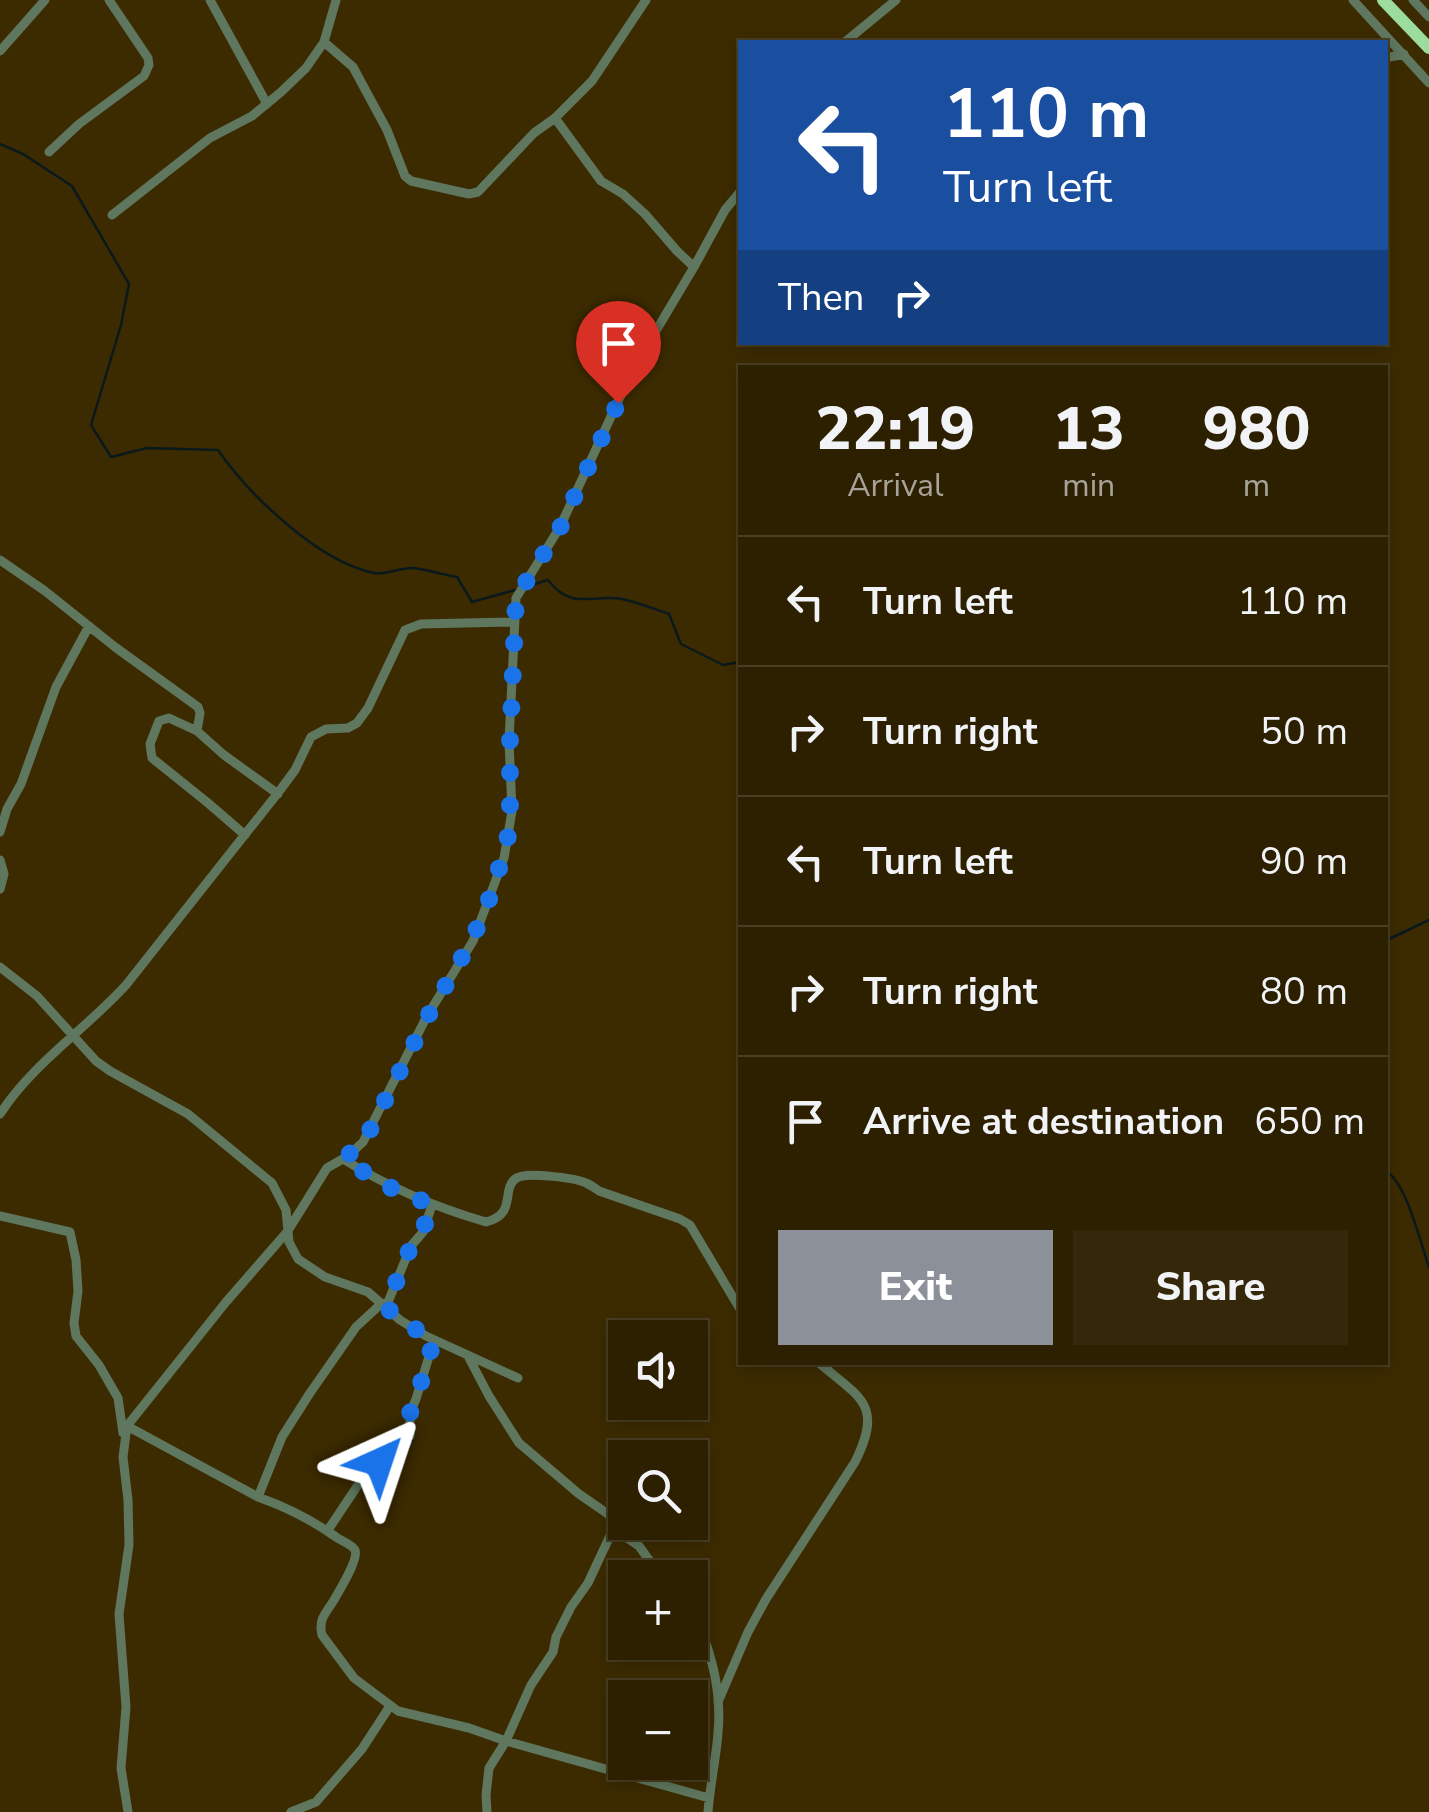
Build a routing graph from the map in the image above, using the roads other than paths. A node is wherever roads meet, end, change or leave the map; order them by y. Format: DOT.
graph roads {
  1 [pos="45,0"];
  2 [pos="109,0"];
  3 [pos="210,0"];
  4 [pos="336,0"];
  5 [pos="646,0"];
  6 [pos="896,0"];
  7 [pos="1354,0"];
  8 [pos="1383,0"];
  9 [pos="1412,0"];
  10 [pos="1429,16"];
  11 [pos="847,40"];
  12 [pos="324,42"];
  13 [pos="1428,47"];
  14 [pos="0,51"];
  15 [pos="1404,54"];
  16 [pos="1388,57"];
  17 [pos="1429,83"];
  18 [pos="267,104"];
  19 [pos="555,118"];
  20 [pos="49,152"];
  21 [pos="738,194"];
  22 [pos="112,214"];
  23 [pos="694,268"];
  24 [pos="0,560"];
  25 [pos="514,622"];
  26 [pos="89,626"];
  27 [pos="196,731"];
  28 [pos="278,794"];
  29 [pos="0,832"];
  30 [pos="244,835"];
  31 [pos="0,860"];
  32 [pos="0,889"];
  33 [pos="0,967"];
  34 [pos="73,1035"];
  35 [pos="0,1114"];
  36 [pos="343,1158"];
  37 [pos="432,1205"];
  38 [pos="0,1216"];
  39 [pos="287,1232"];
  40 [pos="384,1305"];
  41 [pos="738,1306"];
  42 [pos="434,1340"];
  43 [pos="468,1356"];
  44 [pos="822,1365"];
  45 [pos="518,1378"];
  46 [pos="127,1426"];
  47 [pos="124,1440"];
  48 [pos="258,1497"];
  49 [pos="608,1514"];
  50 [pos="328,1530"];
  51 [pos="608,1540"];
  52 [pos="630,1540"];
  53 [pos="648,1560"];
  54 [pos="708,1654"];
  55 [pos="718,1702"];
  56 [pos="390,1706"];
  57 [pos="506,1741"];
  58 [pos="709,1798"];
  59 [pos="128,1812"];
  60 [pos="290,1812"];
  61 [pos="488,1812"];
  62 [pos="708,1812"];
  1 -- 14 [label="street"];
  2 -- 20 [label="street"];
  3 -- 18 [label="street"];
  4 -- 12 [label="street"];
  5 -- 19 [label="street"];
  6 -- 11 [label="street"];
  7 -- 15 [label="street"];
  8 -- 13 [label="highway"];
  9 -- 10 [label="street"];
  12 -- 18 [label="street"];
  12 -- 19 [label="street"];
  15 -- 16 [label="street"];
  15 -- 17 [label="street"];
  18 -- 22 [label="street"];
  19 -- 23 [label="street"];
  21 -- 23 [label="street"];
  23 -- 25 [label="street"];
  24 -- 26 [label="street"];
  25 -- 28 [label="street"];
  25 -- 36 [label="street"];
  26 -- 27 [label="street"];
  26 -- 29 [label="street"];
  27 -- 28 [label="street"];
  27 -- 30 [label="street"];
  28 -- 30 [label="street"];
  30 -- 34 [label="street"];
  31 -- 32 [label="street"];
  33 -- 34 [label="street"];
  34 -- 35 [label="street"];
  34 -- 39 [label="street"];
  36 -- 37 [label="street"];
  36 -- 39 [label="street"];
  37 -- 40 [label="street"];
  37 -- 41 [label="street"];
  38 -- 47 [label="street"];
  39 -- 40 [label="street"];
  39 -- 46 [label="street"];
  40 -- 42 [label="street"];
  40 -- 48 [label="street"];
  42 -- 43 [label="street"];
  42 -- 50 [label="street"];
  43 -- 45 [label="street"];
  43 -- 49 [label="street"];
  44 -- 55 [label="street"];
  46 -- 47 [label="street"];
  46 -- 48 [label="street"];
  47 -- 59 [label="street"];
  48 -- 50 [label="street"];
  50 -- 56 [label="street"];
  51 -- 57 [label="street"];
  52 -- 53 [label="street"];
  54 -- 55 [label="street"];
  55 -- 58 [label="street"];
  56 -- 57 [label="street"];
  56 -- 60 [label="street"];
  57 -- 58 [label="street"];
  57 -- 61 [label="street"];
  58 -- 62 [label="street"];
}
